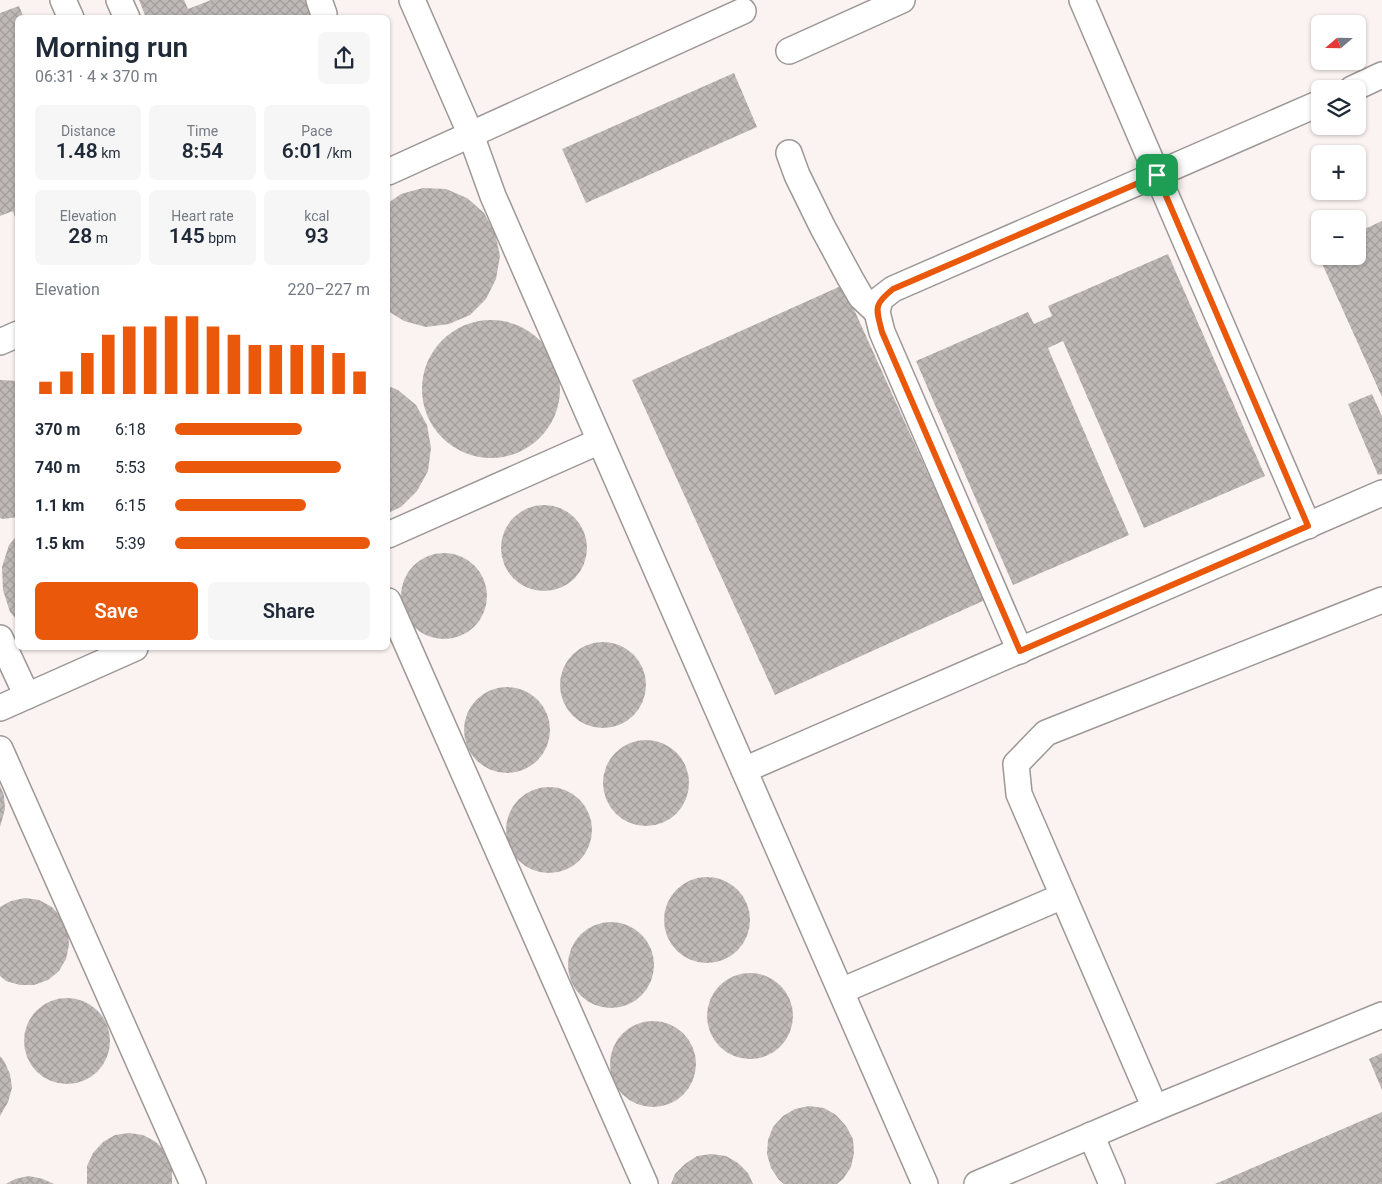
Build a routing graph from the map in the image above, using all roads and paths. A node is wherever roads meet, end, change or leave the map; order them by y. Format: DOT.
graph roads {
  1 [pos="63,0"];
  2 [pos="120,0"];
  3 [pos="319,0"];
  4 [pos="412,0"];
  5 [pos="902,0"];
  6 [pos="1082,0"];
  7 [pos="743,11"];
  8 [pos="70,15"];
  9 [pos="126,15"];
  10 [pos="324,15"];
  11 [pos="789,51"];
  12 [pos="1382,75"];
  13 [pos="1366,82"];
  14 [pos="1311,107"];
  15 [pos="471,135"];
  16 [pos="789,153"];
  17 [pos="390,171"];
  18 [pos="1157,175"];
  19 [pos="877,312"];
  20 [pos="15,335"];
  21 [pos="0,342"];
  22 [pos="600,441"];
  23 [pos="1382,493"];
  24 [pos="1308,526"];
  25 [pos="390,534"];
  26 [pos="1382,600"];
  27 [pos="390,606"];
  28 [pos="0,638"];
  29 [pos="130,650"];
  30 [pos="1020,651"];
  31 [pos="27,696"];
  32 [pos="0,708"];
  33 [pos="0,749"];
  34 [pos="744,770"];
  35 [pos="1063,896"];
  36 [pos="841,991"];
  37 [pos="1382,1015"];
  38 [pos="1155,1108"];
  39 [pos="1092,1135"];
  40 [pos="193,1184"];
  41 [pos="645,1184"];
  42 [pos="925,1184"];
  43 [pos="977,1184"];
  44 [pos="1112,1184"];
  1 -- 8 [label="lane"];
  2 -- 9 [label="lane"];
  3 -- 10 [label="lane"];
  4 -- 15 [label="lane"];
  5 -- 11 [label="lane"];
  6 -- 18 [label="lane"];
  7 -- 15 [label="lane"];
  12 -- 13 [label="lane"];
  14 -- 18 [label="lane"];
  15 -- 17 [label="lane"];
  15 -- 22 [label="lane"];
  16 -- 19 [label="lane"];
  18 -- 19 [label="lane"];
  18 -- 24 [label="lane"];
  19 -- 30 [label="lane"];
  20 -- 21 [label="lane"];
  22 -- 25 [label="lane"];
  22 -- 34 [label="lane"];
  23 -- 24 [label="lane"];
  24 -- 30 [label="lane"];
  26 -- 35 [label="lane"];
  27 -- 41 [label="lane"];
  28 -- 31 [label="lane"];
  29 -- 31 [label="lane"];
  30 -- 34 [label="lane"];
  31 -- 32 [label="lane"];
  33 -- 40 [label="lane"];
  34 -- 36 [label="lane"];
  35 -- 36 [label="lane"];
  35 -- 38 [label="lane"];
  36 -- 42 [label="lane"];
  37 -- 38 [label="lane"];
  38 -- 39 [label="lane"];
  39 -- 43 [label="lane"];
  39 -- 44 [label="lane"];
}
